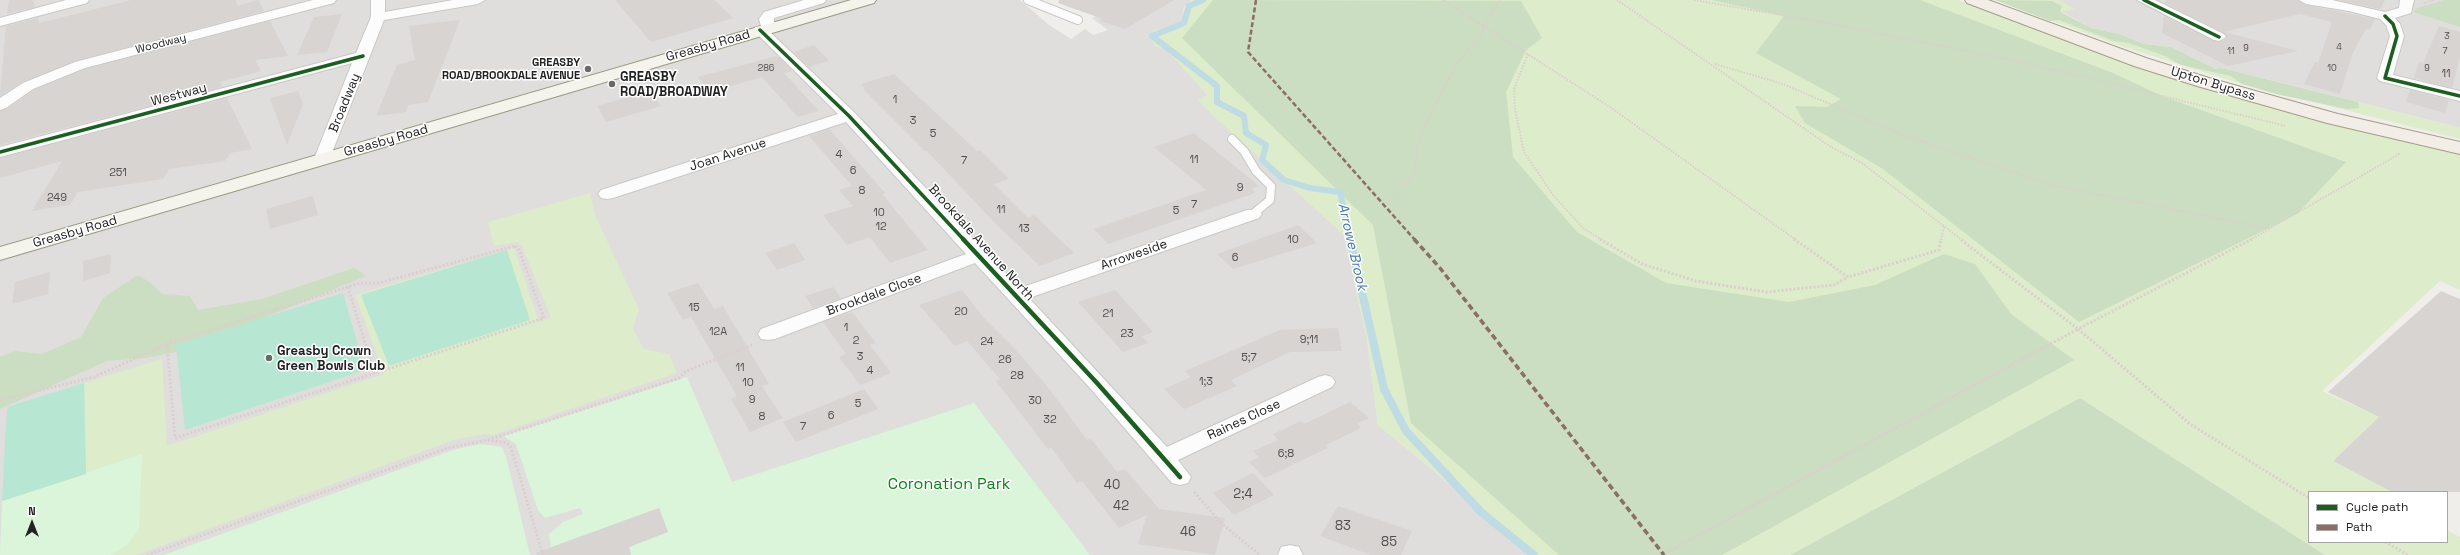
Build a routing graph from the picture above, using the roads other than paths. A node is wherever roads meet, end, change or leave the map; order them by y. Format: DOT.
graph roads {
  1 [pos="82,0"];
  2 [pos="329,0"];
  3 [pos="378,0"];
  4 [pos="478,0"];
  5 [pos="819,0"];
  6 [pos="868,0"];
  7 [pos="1028,0"];
  8 [pos="1973,0"];
  9 [pos="2144,0"];
  10 [pos="2306,0"];
  11 [pos="2407,0"];
  12 [pos="2385,16"];
  13 [pos="378,17"];
  14 [pos="1078,20"];
  15 [pos="0,22"];
  16 [pos="766,29"];
  17 [pos="2219,37"];
  18 [pos="364,56"];
  19 [pos="2460,96"];
  20 [pos="0,105"];
  21 [pos="849,116"];
  22 [pos="1232,139"];
  23 [pos="2460,148"];
  24 [pos="0,152"];
  25 [pos="322,159"];
  26 [pos="607,194"];
  27 [pos="1253,214"];
  28 [pos="0,254"];
  29 [pos="980,256"];
  30 [pos="1016,296"];
  31 [pos="768,334"];
  32 [pos="1325,382"];
  33 [pos="1164,458"];
  34 [pos="1180,477"];
  1 -- 15 [label="street"];
  2 -- 20 [label="street, Woodway"];
  3 -- 13 [label="street, Broadway"];
  4 -- 13 [label="street"];
  5 -- 16 [label="street, Greasby Road"];
  6 -- 16 [label="main road, Greasby Road"];
  7 -- 14 [label="lane"];
  8 -- 23 [label="main road, Upton Bypass"];
  9 -- 17 [label="street"];
  10 -- 12 [label="street"];
  11 -- 12 [label="street"];
  12 -- 19 [label="street"];
  13 -- 18 [label="street, Broadway"];
  16 -- 21 [label="street, Brookdale Avenue North"];
  16 -- 25 [label="main road, Greasby Road"];
  18 -- 24 [label="street, Westway"];
  18 -- 25 [label="street, Broadway"];
  21 -- 26 [label="street, Joan Avenue"];
  21 -- 29 [label="street, Brookdale Avenue North"];
  22 -- 27 [label="lane"];
  25 -- 28 [label="main road, Greasby Road"];
  27 -- 30 [label="street, Arroweside"];
  29 -- 30 [label="street, Brookdale Avenue North"];
  29 -- 31 [label="street, Brookdale Close"];
  30 -- 33 [label="street, Brookdale Avenue North"];
  32 -- 33 [label="street, Raines Close"];
  33 -- 34 [label="street, Brookdale Avenue North"];
}
